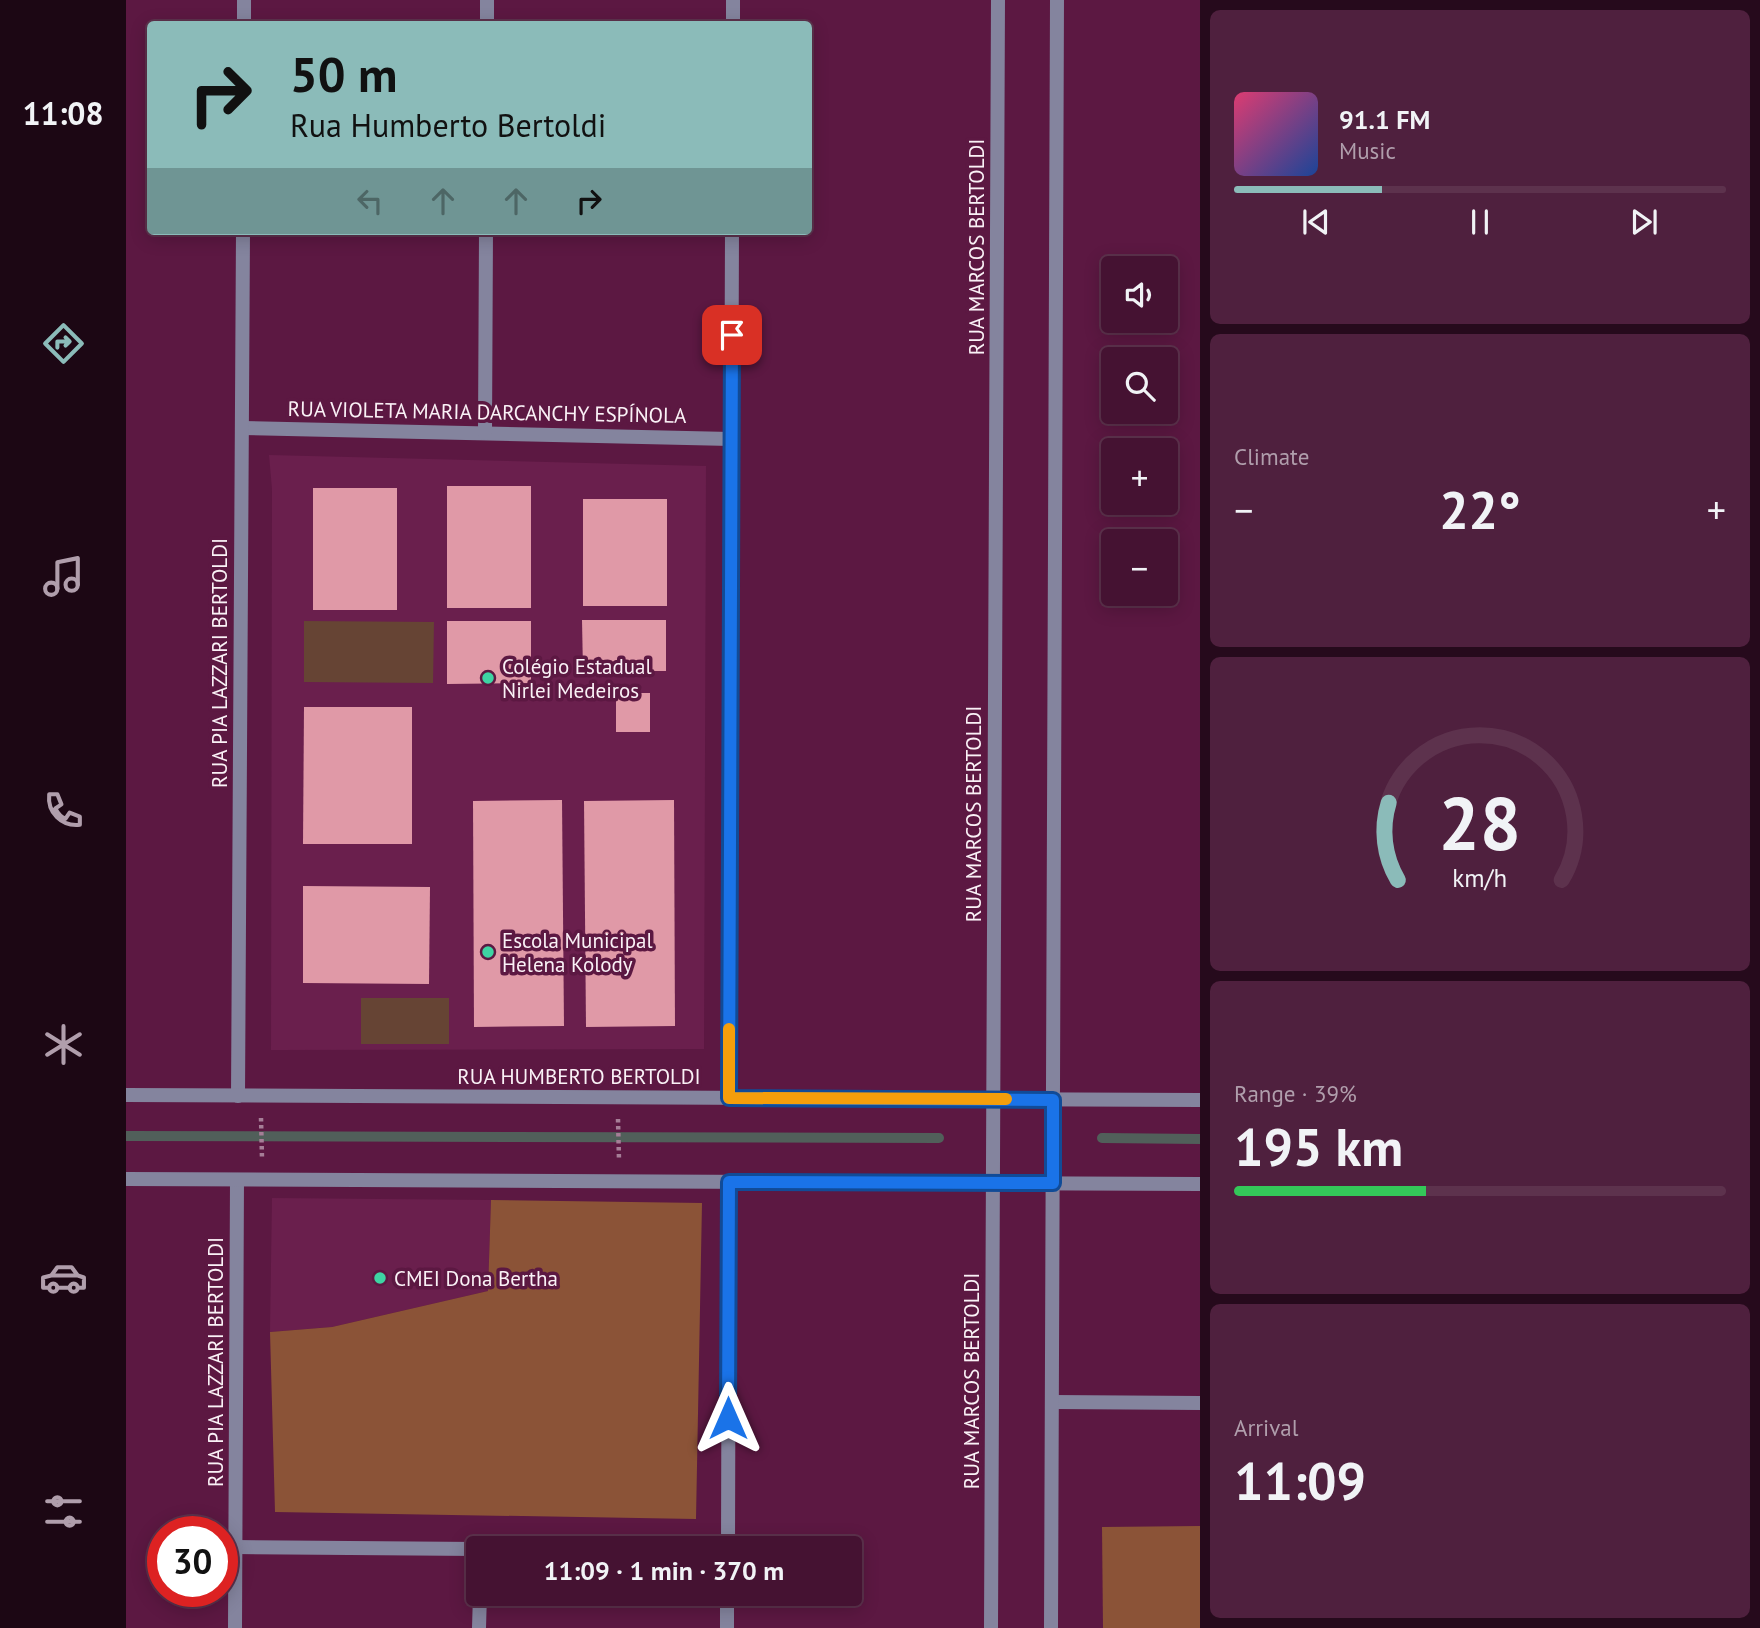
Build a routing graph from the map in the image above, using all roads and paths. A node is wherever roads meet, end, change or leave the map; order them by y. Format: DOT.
graph roads {
  1 [pos="244,0"];
  2 [pos="488,0"];
  3 [pos="733,0"];
  4 [pos="998,0"];
  5 [pos="1057,0"];
  6 [pos="244,21"];
  7 [pos="487,21"];
  8 [pos="733,21"];
  9 [pos="243,235"];
  10 [pos="486,235"];
  11 [pos="732,235"];
  12 [pos="242,428"];
  13 [pos="485,433"];
  14 [pos="731,439"];
  15 [pos="126,1096"];
  16 [pos="238,1096"];
  17 [pos="261,1096"];
  18 [pos="618,1097"];
  19 [pos="729,1098"];
  20 [pos="993,1099"];
  21 [pos="1053,1100"];
  22 [pos="1200,1100"];
  23 [pos="126,1179"];
  24 [pos="237,1180"];
  25 [pos="262,1180"];
  26 [pos="619,1181"];
  27 [pos="729,1182"];
  28 [pos="993,1183"];
  29 [pos="1053,1183"];
  30 [pos="1200,1184"];
  31 [pos="1052,1402"];
  32 [pos="1200,1403"];
  33 [pos="235,1516"];
  34 [pos="728,1536"];
  35 [pos="238,1547"];
  36 [pos="466,1549"];
  37 [pos="480,1606"];
  38 [pos="727,1606"];
  39 [pos="235,1607"];
  40 [pos="235,1628"];
  41 [pos="479,1628"];
  42 [pos="727,1628"];
  43 [pos="991,1628"];
  44 [pos="1051,1628"];
  1 -- 6 [label="street"];
  2 -- 7 [label="street"];
  3 -- 8 [label="street"];
  4 -- 20 [label="street, RUA MARCOS BERTOLDI"];
  5 -- 21 [label="street"];
  9 -- 12 [label="street, RUA PIA LAZZARI BERTOLDI"];
  10 -- 13 [label="street"];
  11 -- 14 [label="street"];
  12 -- 13 [label="street, RUA VIOLETA MARIA DARCANCHY ESPÍNOLA"];
  12 -- 16 [label="street, RUA PIA LAZZARI BERTOLDI"];
  13 -- 14 [label="street, RUA VIOLETA MARIA DARCANCHY ESPÍNOLA"];
  14 -- 19 [label="street"];
  15 -- 16 [label="street, RUA HUMBERTO BERTOLDI"];
  16 -- 17 [label="street, RUA HUMBERTO BERTOLDI"];
  17 -- 18 [label="street, RUA HUMBERTO BERTOLDI"];
  17 -- 25 [label="path"];
  18 -- 19 [label="street, RUA HUMBERTO BERTOLDI"];
  18 -- 26 [label="path"];
  19 -- 20 [label="street, RUA HUMBERTO BERTOLDI"];
  20 -- 21 [label="street, RUA HUMBERTO BERTOLDI"];
  20 -- 28 [label="street, RUA MARCOS BERTOLDI"];
  21 -- 22 [label="street, RUA HUMBERTO BERTOLDI"];
  21 -- 29 [label="street"];
  23 -- 24 [label="street"];
  24 -- 25 [label="street"];
  24 -- 33 [label="street, RUA PIA LAZZARI BERTOLDI"];
  25 -- 26 [label="street"];
  26 -- 27 [label="street"];
  27 -- 28 [label="street"];
  27 -- 34 [label="street"];
  28 -- 29 [label="street"];
  28 -- 43 [label="street, RUA MARCOS BERTOLDI"];
  29 -- 30 [label="street"];
  29 -- 31 [label="street"];
  31 -- 32 [label="street"];
  31 -- 44 [label="street"];
  35 -- 36 [label="street"];
  37 -- 41 [label="street"];
  38 -- 42 [label="street"];
  39 -- 40 [label="street, RUA PIA LAZZARI BERTOLDI"];
}
